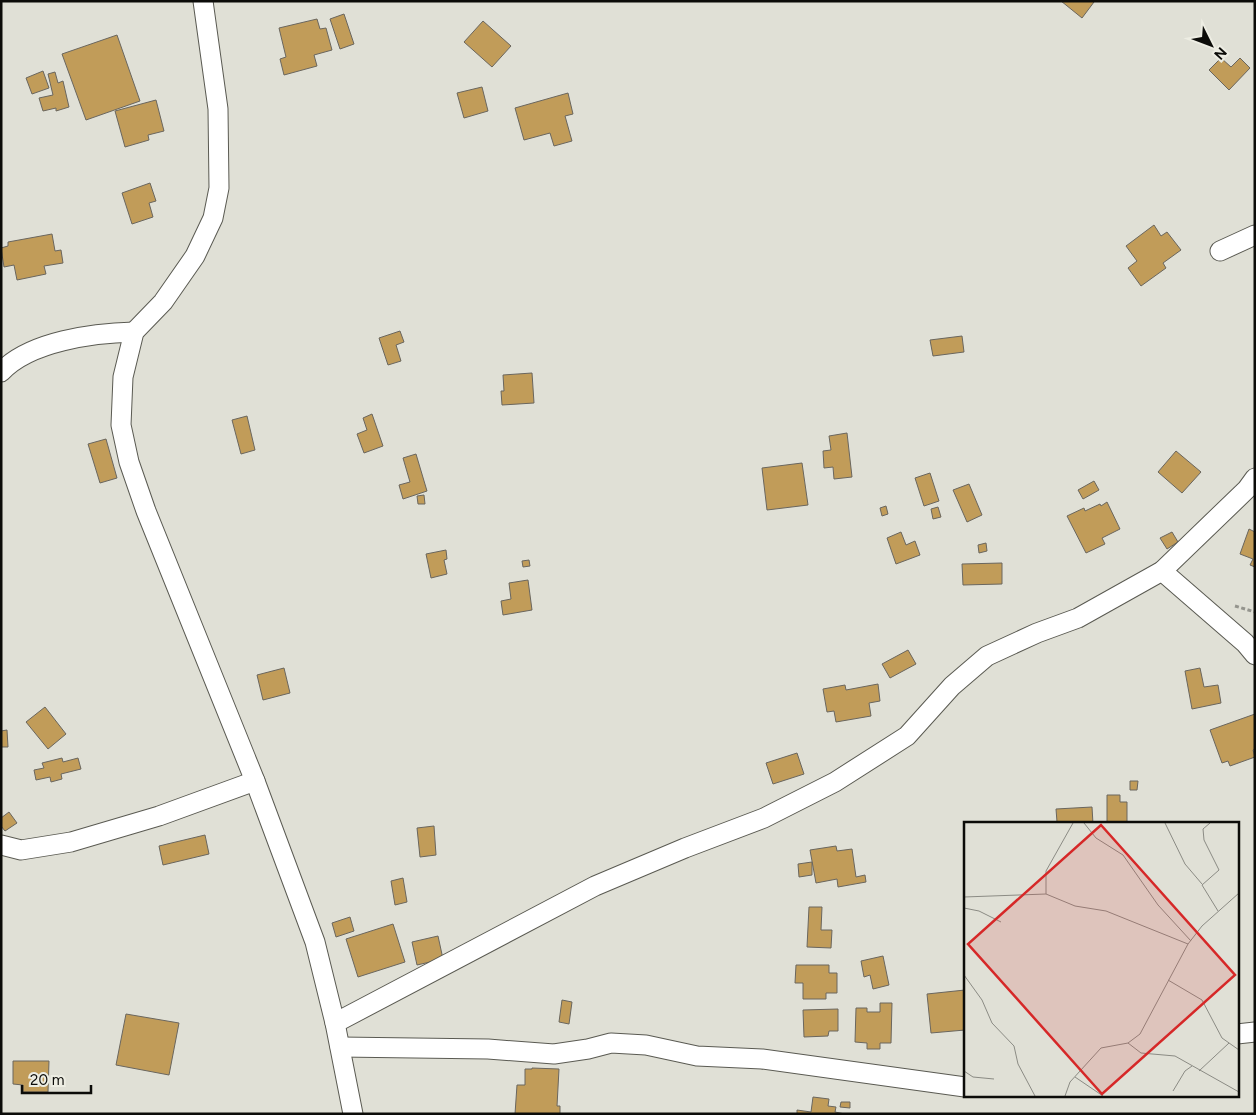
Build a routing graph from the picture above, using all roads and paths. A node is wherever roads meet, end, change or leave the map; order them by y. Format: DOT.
graph roads {
  1 [pos="204,1"];
  2 [pos="1255,235"];
  3 [pos="1220,251"];
  4 [pos="134,332"];
  5 [pos="1,372"];
  6 [pos="1255,478"];
  7 [pos="1162,571"];
  8 [pos="1255,655"];
  9 [pos="254,781"];
  10 [pos="1,845"];
  11 [pos="335,1023"];
  12 [pos="1255,1032"];
  13 [pos="1238,1034"];
  14 [pos="340,1047"];
  15 [pos="964,1087"];
  16 [pos="353,1114"];
  1 -- 4 [label="street"];
  2 -- 3 [label="street"];
  4 -- 5 [label="street"];
  4 -- 9 [label="street"];
  6 -- 7 [label="street"];
  7 -- 8 [label="street"];
  7 -- 11 [label="street"];
  9 -- 10 [label="street"];
  9 -- 11 [label="street"];
  11 -- 14 [label="street"];
  12 -- 13 [label="street"];
  14 -- 15 [label="street"];
  14 -- 16 [label="street"];
}
